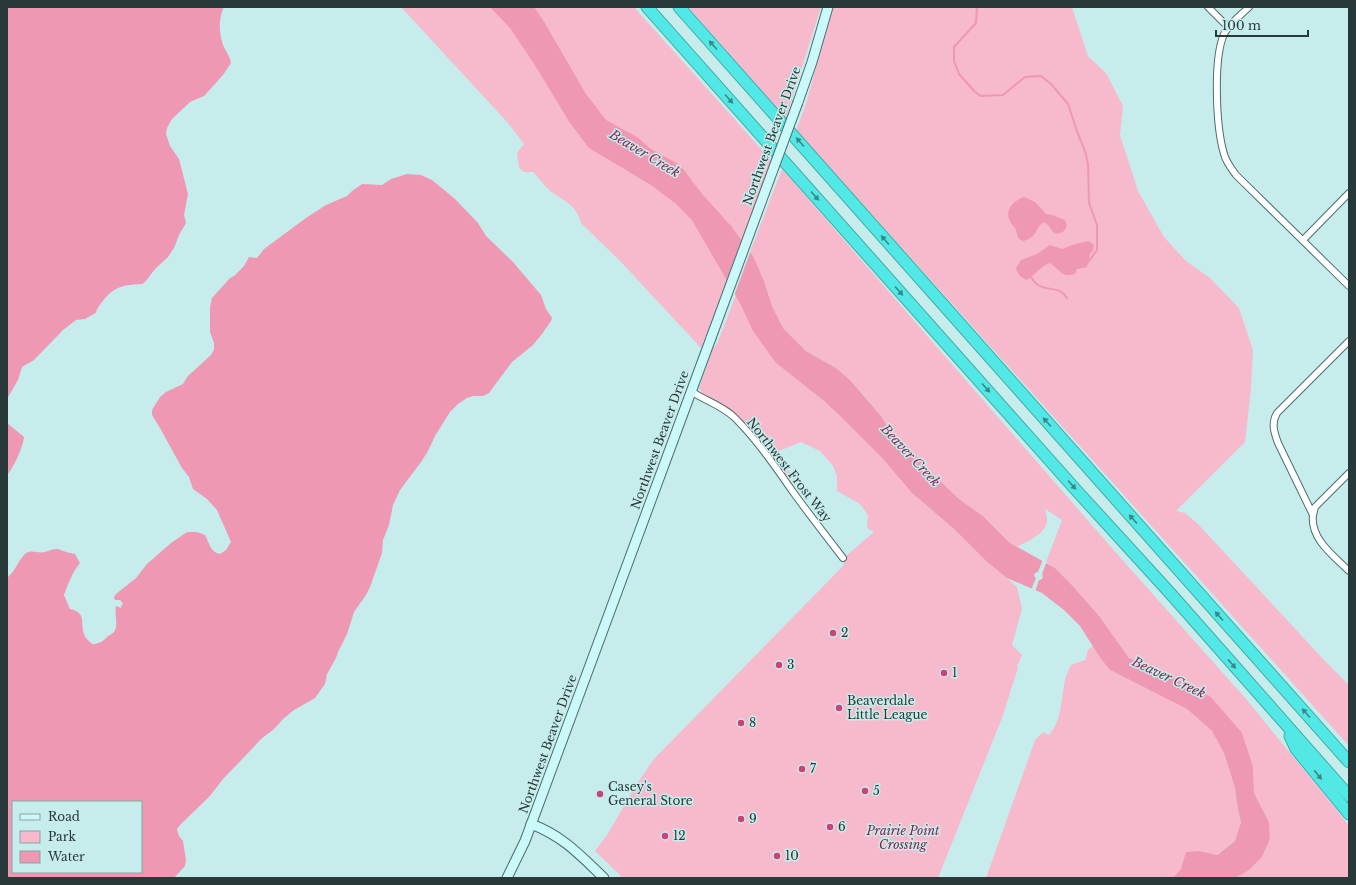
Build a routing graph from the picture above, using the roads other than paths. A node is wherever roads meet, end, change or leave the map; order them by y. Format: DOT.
graph roads {
  1 [pos="647,7"];
  2 [pos="679,7"];
  3 [pos="828,7"];
  4 [pos="1208,7"];
  5 [pos="1249,7"];
  6 [pos="1229,28"];
  7 [pos="1349,193"];
  8 [pos="1303,240"];
  9 [pos="1349,286"];
  10 [pos="1349,341"];
  11 [pos="691,391"];
  12 [pos="1349,473"];
  13 [pos="1313,515"];
  14 [pos="843,558"];
  15 [pos="1349,571"];
  16 [pos="1281,720"];
  17 [pos="1332,742"];
  18 [pos="1349,759"];
  19 [pos="1349,762"];
  20 [pos="1349,796"];
  21 [pos="1349,814"];
  22 [pos="531,824"];
  23 [pos="507,878"];
  24 [pos="604,878"];
  1 -- 16 [label="highway, one-way"];
  17 -- 2 [label="highway, one-way"];
  3 -- 11 [label="main road, Northwest Beaver Drive, bridge"];
  4 -- 6 [label="street"];
  5 -- 6 [label="street"];
  6 -- 8 [label="street"];
  7 -- 8 [label="street"];
  8 -- 9 [label="street"];
  10 -- 13 [label="street"];
  11 -- 14 [label="street, Northwest Frost Way"];
  11 -- 22 [label="main road, Northwest Beaver Drive"];
  12 -- 13 [label="street"];
  13 -- 15 [label="street"];
  16 -- 20 [label="highway"];
  16 -- 21 [label="highway, one-way"];
  17 -- 18 [label="highway"];
  17 -- 19 [label="highway"];
  22 -- 23 [label="main road, Northwest Beaver Drive"];
  22 -- 24 [label="main road"];
}
